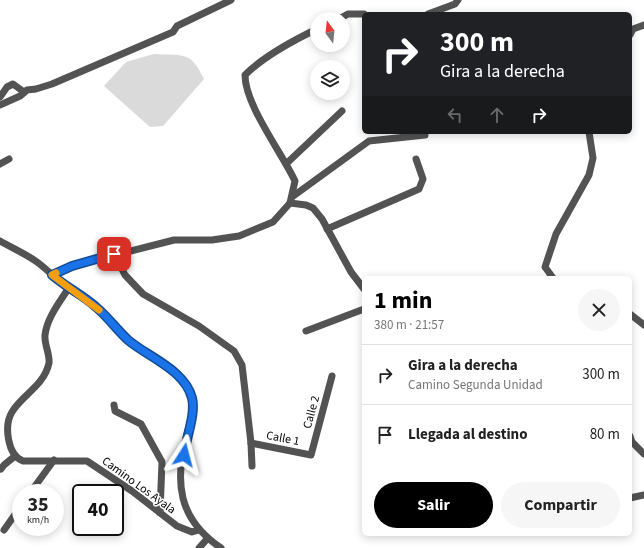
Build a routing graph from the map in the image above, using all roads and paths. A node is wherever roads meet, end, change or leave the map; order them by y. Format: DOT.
graph roads {
  1 [pos="232,0"];
  2 [pos="458,0"];
  3 [pos="433,12"];
  4 [pos="350,14"];
  5 [pos="362,14"];
  6 [pos="644,24"];
  7 [pos="632,31"];
  8 [pos="310,32"];
  9 [pos="24,92"];
  10 [pos="0,96"];
  11 [pos="0,105"];
  12 [pos="342,111"];
  13 [pos="589,134"];
  14 [pos="425,135"];
  15 [pos="9,159"];
  16 [pos="416,159"];
  17 [pos="286,163"];
  18 [pos="0,164"];
  19 [pos="291,200"];
  20 [pos="327,229"];
  21 [pos="0,241"];
  22 [pos="114,254"];
  23 [pos="52,275"];
  24 [pos="552,276"];
  25 [pos="362,286"];
  26 [pos="68,288"];
  27 [pos="362,310"];
  28 [pos="632,316"];
  29 [pos="644,325"];
  30 [pos="306,331"];
  31 [pos="332,376"];
  32 [pos="114,405"];
  33 [pos="632,442"];
  34 [pos="252,443"];
  35 [pos="644,454"];
  36 [pos="311,455"];
  37 [pos="15,456"];
  38 [pos="54,460"];
  39 [pos="252,466"];
  40 [pos="1,469"];
  41 [pos="37,484"];
  42 [pos="644,495"];
  43 [pos="632,498"];
  44 [pos="160,513"];
  45 [pos="12,519"];
  46 [pos="4,530"];
  47 [pos="199,530"];
  48 [pos="207,539"];
  49 [pos="199,548"];
  50 [pos="221,548"];
  1 -- 9 [label="street"];
  2 -- 3 [label="street"];
  4 -- 5 [label="street"];
  6 -- 7 [label="street"];
  8 -- 17 [label="street"];
  9 -- 10 [label="street"];
  9 -- 11 [label="street"];
  12 -- 17 [label="street"];
  13 -- 24 [label="street"];
  14 -- 19 [label="street"];
  15 -- 18 [label="street"];
  16 -- 20 [label="street"];
  17 -- 19 [label="street"];
  19 -- 20 [label="street"];
  19 -- 22 [label="street"];
  20 -- 25 [label="street"];
  21 -- 23 [label="street"];
  22 -- 23 [label="street"];
  22 -- 34 [label="street"];
  23 -- 26 [label="street"];
  26 -- 37 [label="street"];
  26 -- 47 [label="street"];
  27 -- 30 [label="street"];
  28 -- 29 [label="street"];
  31 -- 36 [label="street, Calle 2"];
  32 -- 44 [label="street"];
  33 -- 35 [label="street"];
  34 -- 36 [label="street, Calle 1"];
  34 -- 39 [label="street"];
  37 -- 38 [label="street, Camino Los Ayala"];
  37 -- 40 [label="street"];
  38 -- 41 [label="street"];
  38 -- 44 [label="street, Camino Los Ayala"];
  42 -- 43 [label="street"];
  44 -- 47 [label="street, Camino Los Ayala"];
  45 -- 46 [label="street"];
  47 -- 48 [label="street"];
  48 -- 49 [label="street"];
  48 -- 50 [label="street"];
}
